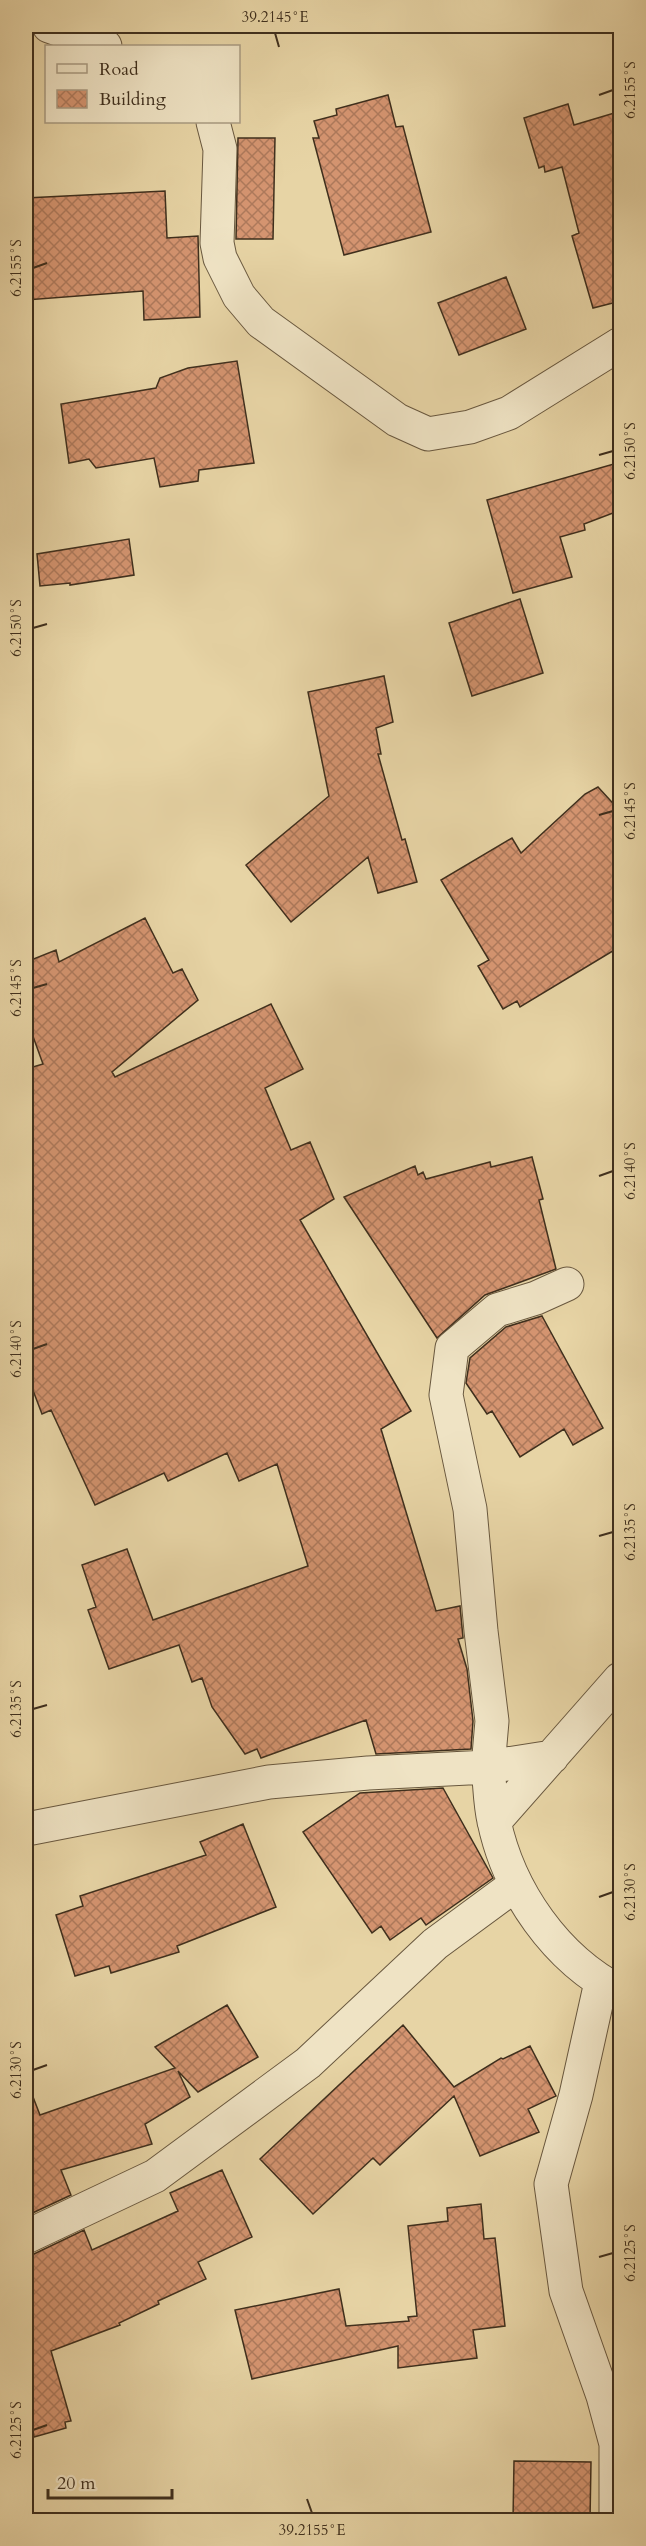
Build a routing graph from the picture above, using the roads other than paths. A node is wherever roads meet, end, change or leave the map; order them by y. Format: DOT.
graph roads {
  1 [pos="49,26"];
  2 [pos="102,45"];
  3 [pos="213,123"];
  4 [pos="621,344"];
  5 [pos="567,1284"];
  6 [pos="621,1679"];
  7 [pos="552,1756"];
  8 [pos="488,1767"];
  9 [pos="494,1822"];
  10 [pos="26,1827"];
  11 [pos="515,1885"];
  12 [pos="611,1987"];
  13 [pos="26,2237"];
  14 [pos="616,2520"];
  1 -- 2 [label="street"];
  3 -- 4 [label="street"];
  5 -- 8 [label="street"];
  6 -- 7 [label="street"];
  7 -- 8 [label="street"];
  7 -- 9 [label="street"];
  8 -- 9 [label="street"];
  8 -- 10 [label="street"];
  9 -- 11 [label="street"];
  11 -- 12 [label="street"];
  11 -- 13 [label="street"];
  12 -- 14 [label="street"];
}
